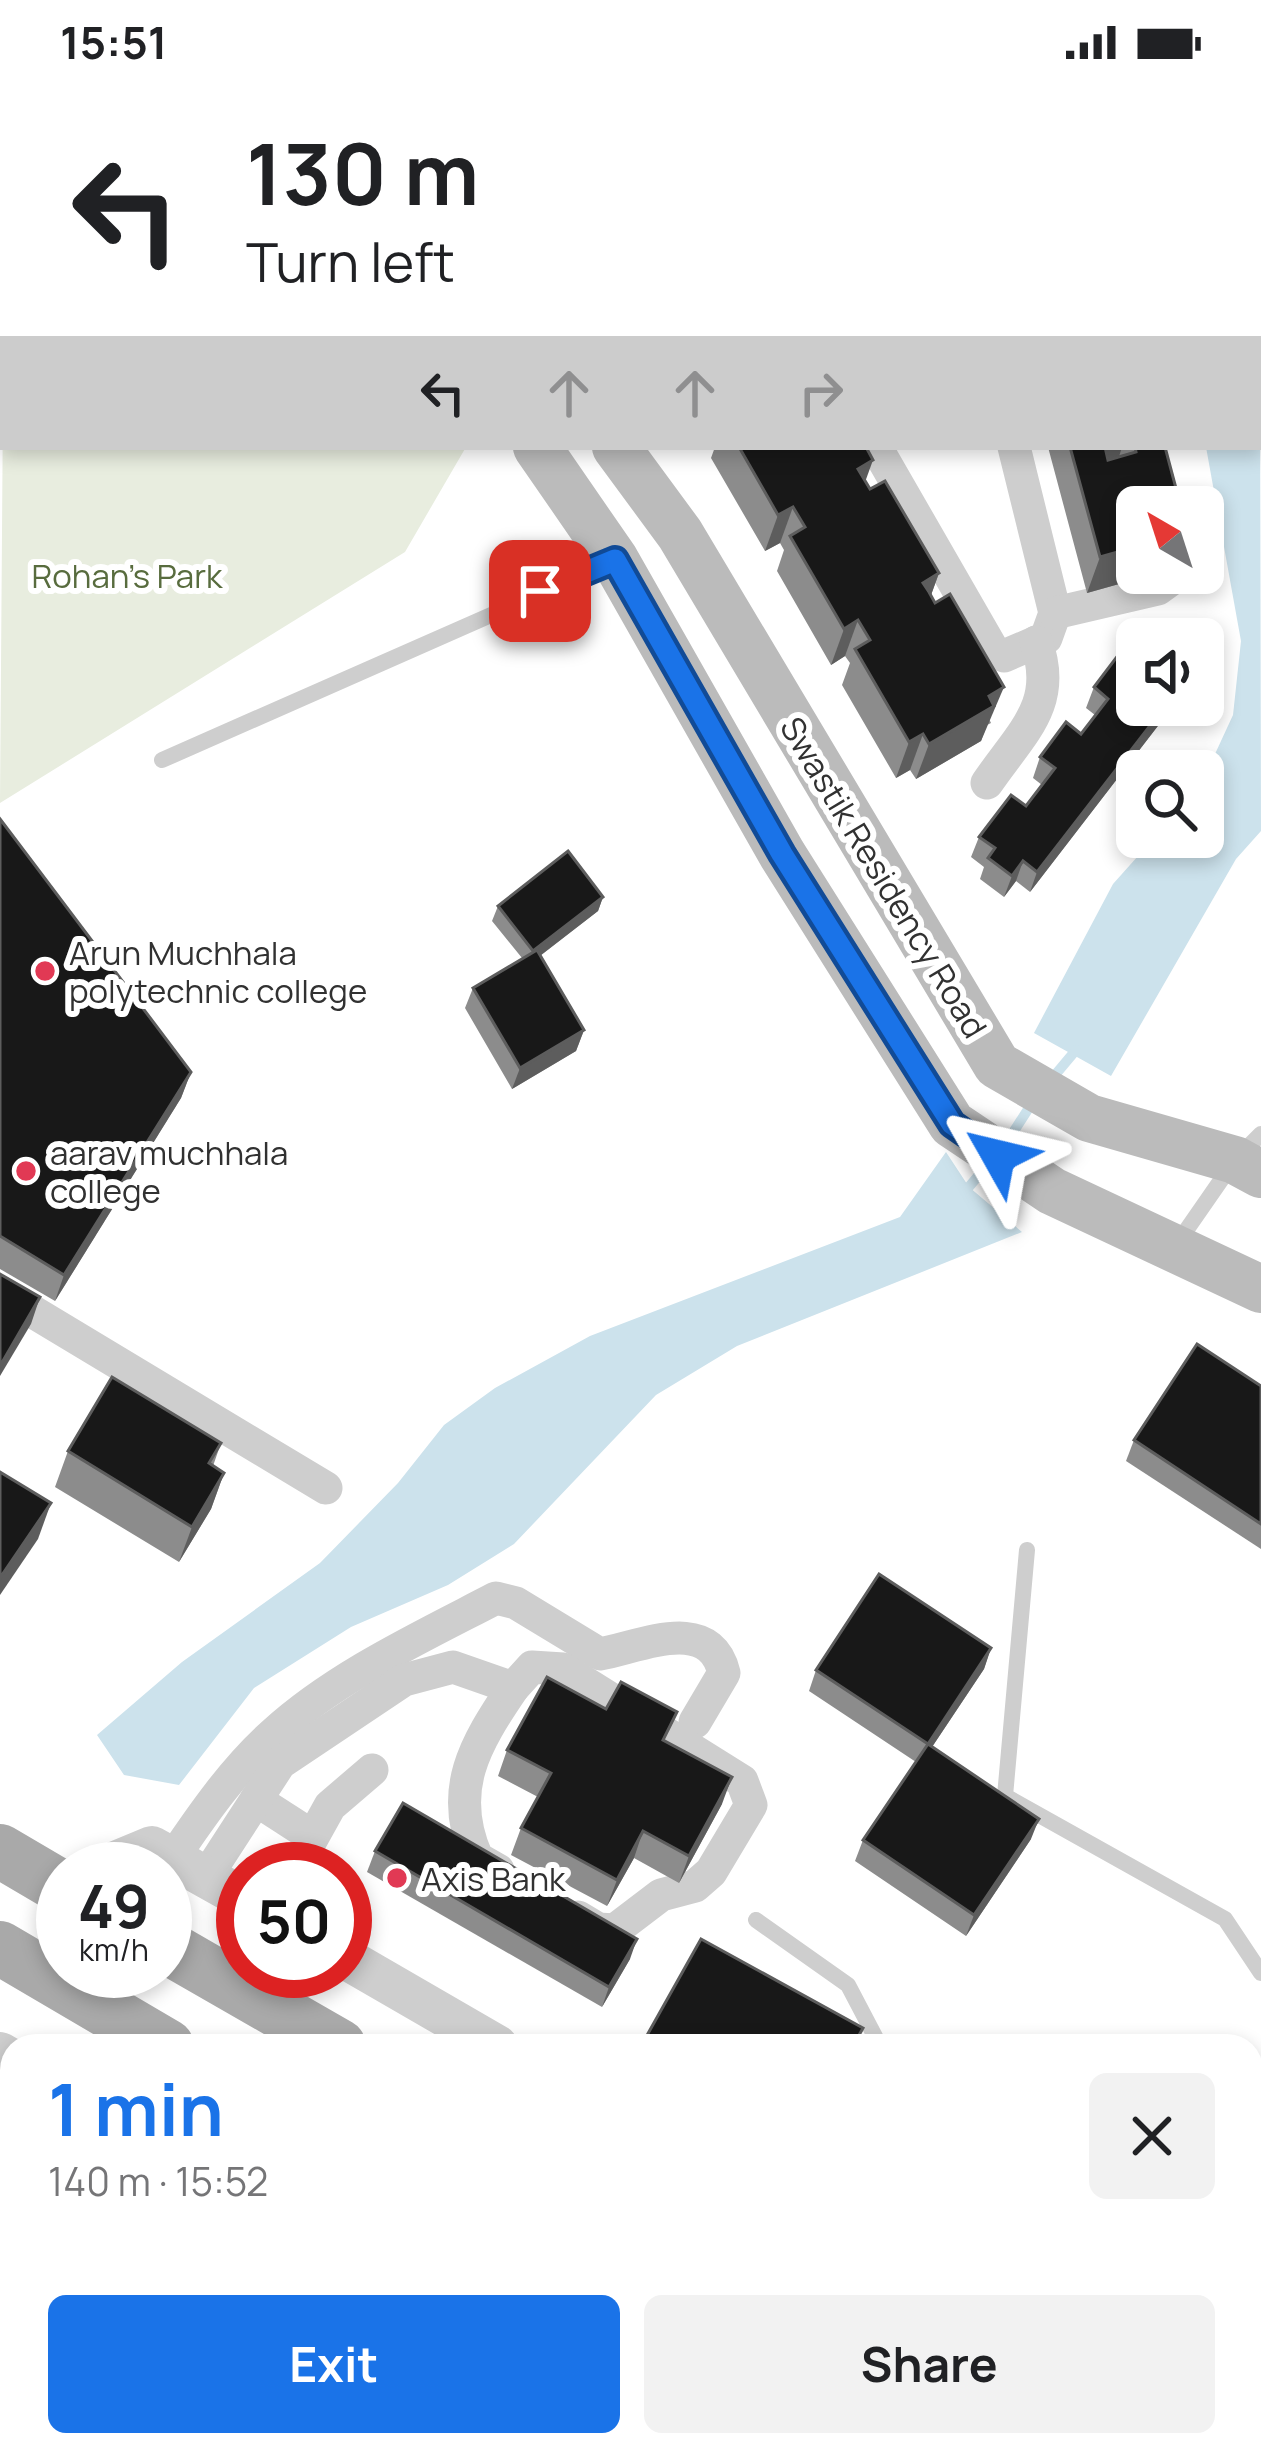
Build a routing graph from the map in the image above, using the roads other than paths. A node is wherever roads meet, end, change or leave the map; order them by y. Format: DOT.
graph roads {
  1 [pos="538,450"];
  2 [pos="618,450"];
  3 [pos="878,450"];
  4 [pos="1015,450"];
  5 [pos="645,487"];
  6 [pos="603,542"];
  7 [pos="1137,594"];
  8 [pos="1055,613"];
  9 [pos="1036,642"];
  10 [pos="162,760"];
  11 [pos="987,783"];
  12 [pos="1252,1156"];
  13 [pos="1175,1246"];
  14 [pos="1261,1289"];
  15 [pos="0,1292"];
  16 [pos="326,1488"];
  17 [pos="1027,1550"];
  18 [pos="513,1688"];
  19 [pos="695,1722"];
  20 [pos="372,1770"];
  21 [pos="256,1800"];
  22 [pos="312,1837"];
  23 [pos="309,1842"];
  24 [pos="0,1852"];
  25 [pos="192,1860"];
  26 [pos="192,1865"];
  27 [pos="36,1867"];
  28 [pos="518,1882"];
  29 [pos="558,1905"];
  30 [pos="756,1919"];
  31 [pos="0,1948"];
  32 [pos="192,1962"];
  33 [pos="1261,1973"];
  34 [pos="372,1974"];
  35 [pos="147,2034"];
  36 [pos="318,2034"];
  37 [pos="476,2034"];
  38 [pos="874,2034"];
  1 -- 6 [label="main road"];
  2 -- 5 [label="main road, Swastik Residency Road"];
  3 -- 9 [label="street"];
  4 -- 8 [label="street"];
  5 -- 6 [label="main road"];
  5 -- 12 [label="main road, Swastik Residency Road"];
  6 -- 10 [label="lane"];
  6 -- 13 [label="main road"];
  7 -- 8 [label="street"];
  8 -- 9 [label="street"];
  9 -- 11 [label="street"];
  12 -- 13 [label="lane"];
  13 -- 14 [label="main road"];
  15 -- 16 [label="street"];
  17 -- 33 [label="lane"];
  18 -- 21 [label="street"];
  18 -- 28 [label="street"];
  18 -- 29 [label="street"];
  19 -- 25 [label="street"];
  20 -- 22 [label="street"];
  21 -- 22 [label="street"];
  21 -- 26 [label="street"];
  22 -- 23 [label="street"];
  24 -- 27 [label="main road"];
  30 -- 38 [label="lane"];
  31 -- 35 [label="main road"];
  32 -- 36 [label="main road"];
  34 -- 37 [label="street"];
}
